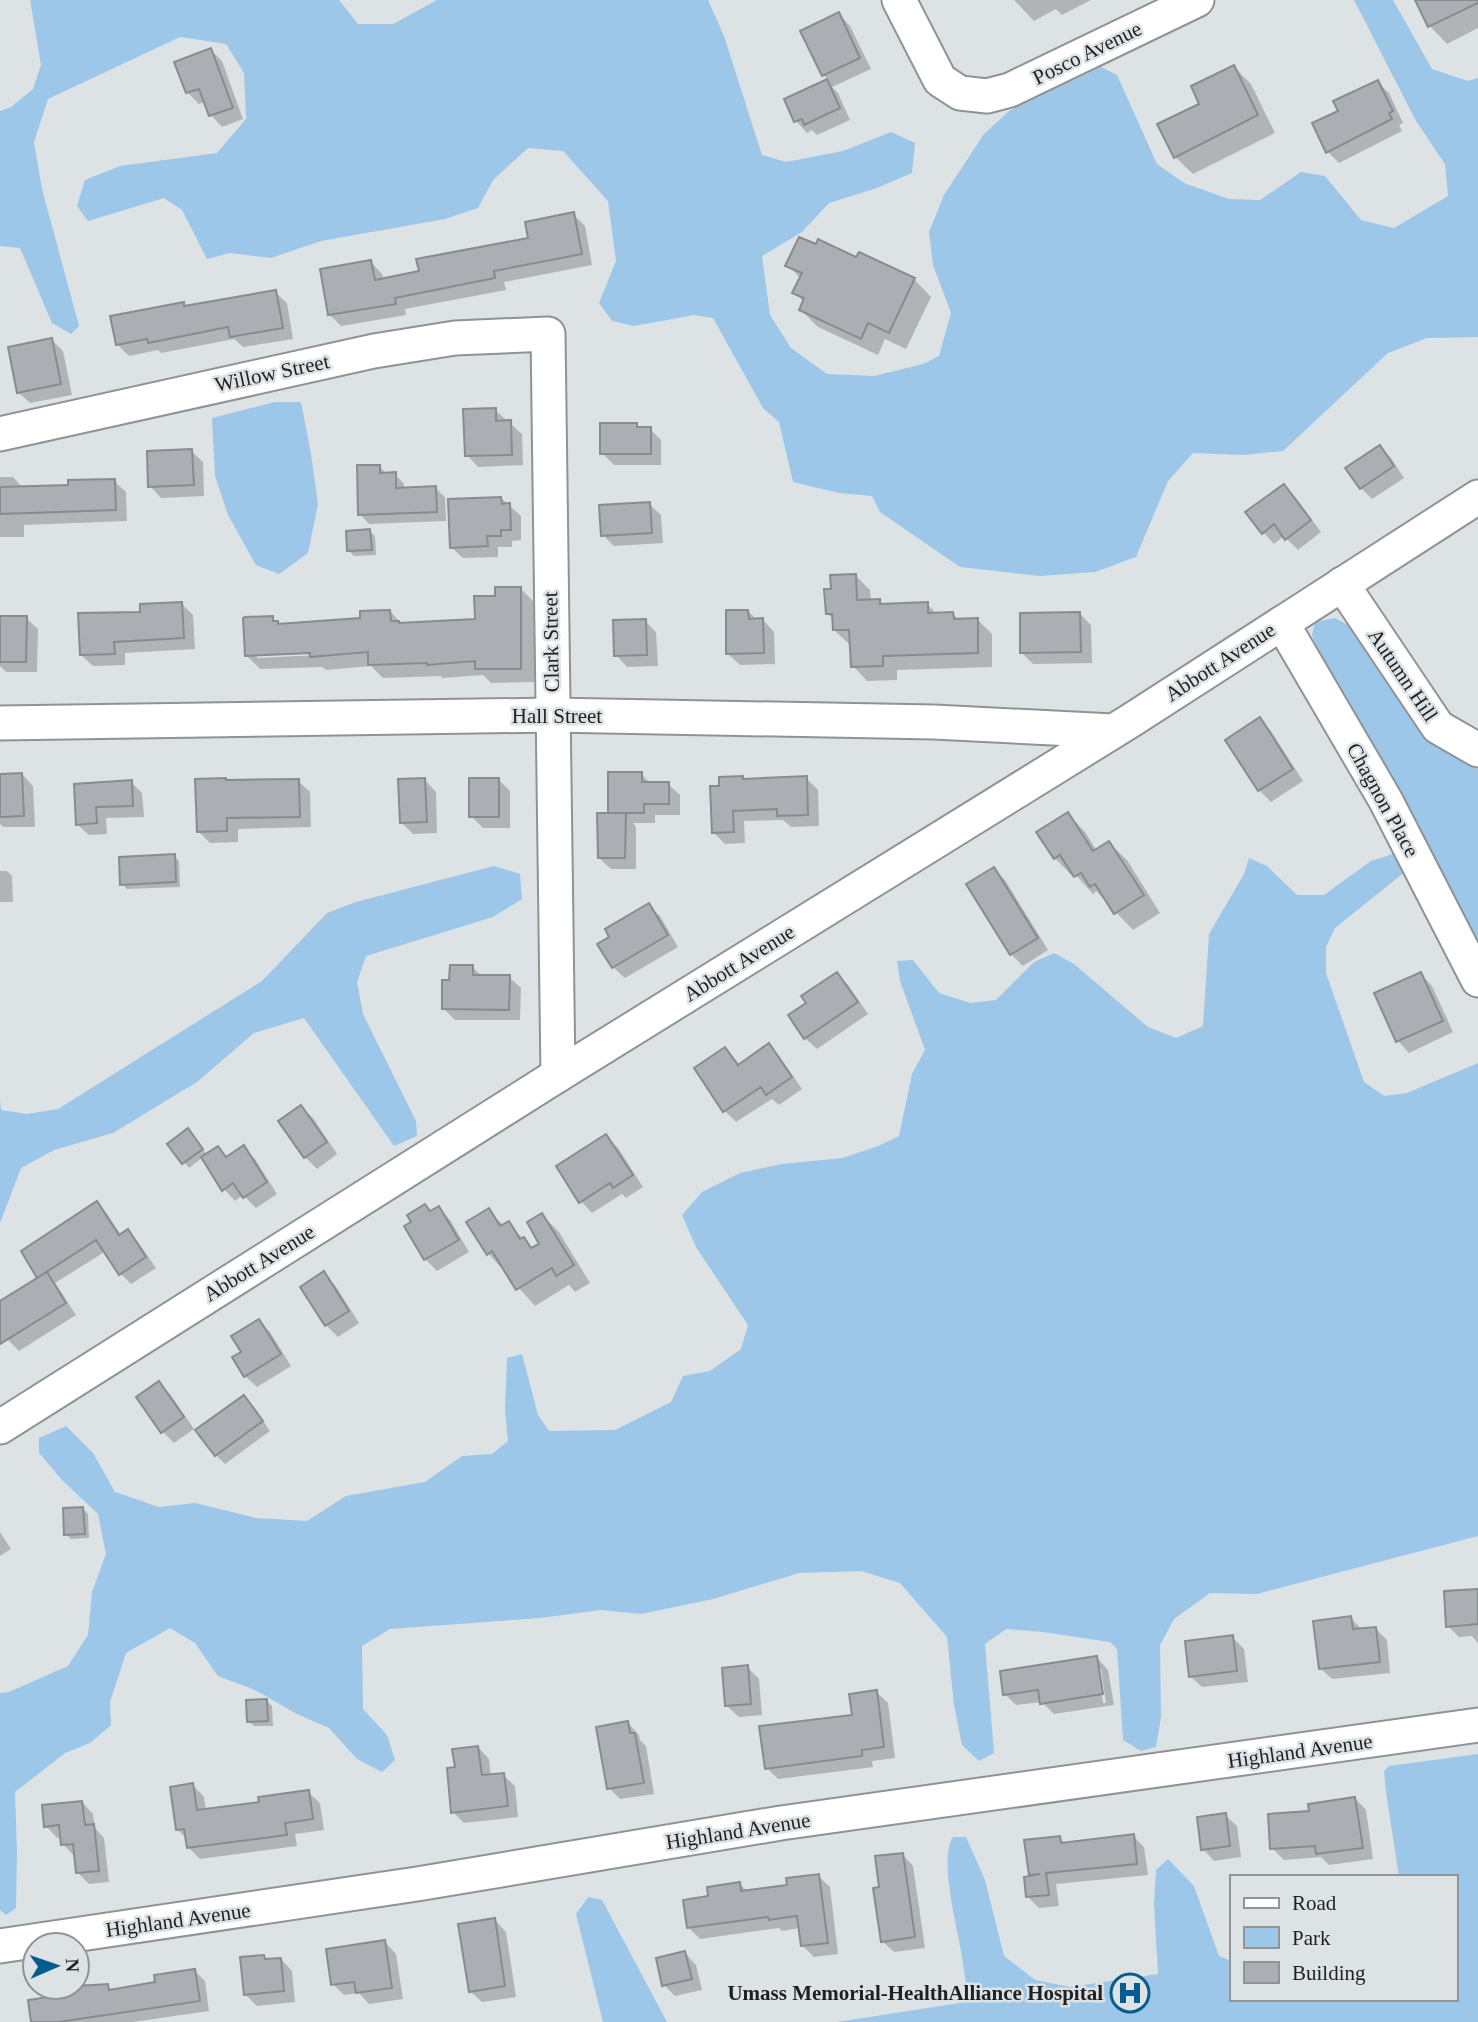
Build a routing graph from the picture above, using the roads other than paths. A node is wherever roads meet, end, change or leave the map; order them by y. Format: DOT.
graph roads {
  1 [pos="899,0"];
  2 [pos="1197,0"];
  3 [pos="548,334"];
  4 [pos="0,433"];
  5 [pos="1478,497"];
  6 [pos="1342,584"];
  7 [pos="1282,623"];
  8 [pos="552,716"];
  9 [pos="0,723"];
  10 [pos="1113,731"];
  11 [pos="1478,750"];
  12 [pos="1478,980"];
  13 [pos="558,1075"];
  14 [pos="0,1427"];
  15 [pos="1478,1726"];
  16 [pos="0,1946"];
  1 -- 2 [label="street, Posco Avenue"];
  3 -- 4 [label="street, Willow Street"];
  3 -- 8 [label="street, Clark Street"];
  5 -- 6 [label="street, Abbott Avenue"];
  6 -- 7 [label="street, Abbott Avenue"];
  6 -- 11 [label="street, Autumn Hill"];
  7 -- 10 [label="street, Abbott Avenue"];
  7 -- 12 [label="street, Chagnon Place"];
  8 -- 9 [label="street, Hall Street"];
  8 -- 10 [label="street, Hall Street"];
  8 -- 13 [label="street, Clark Street"];
  10 -- 13 [label="street, Abbott Avenue"];
  13 -- 14 [label="street, Abbott Avenue"];
  15 -- 16 [label="street, Highland Avenue"];
}
